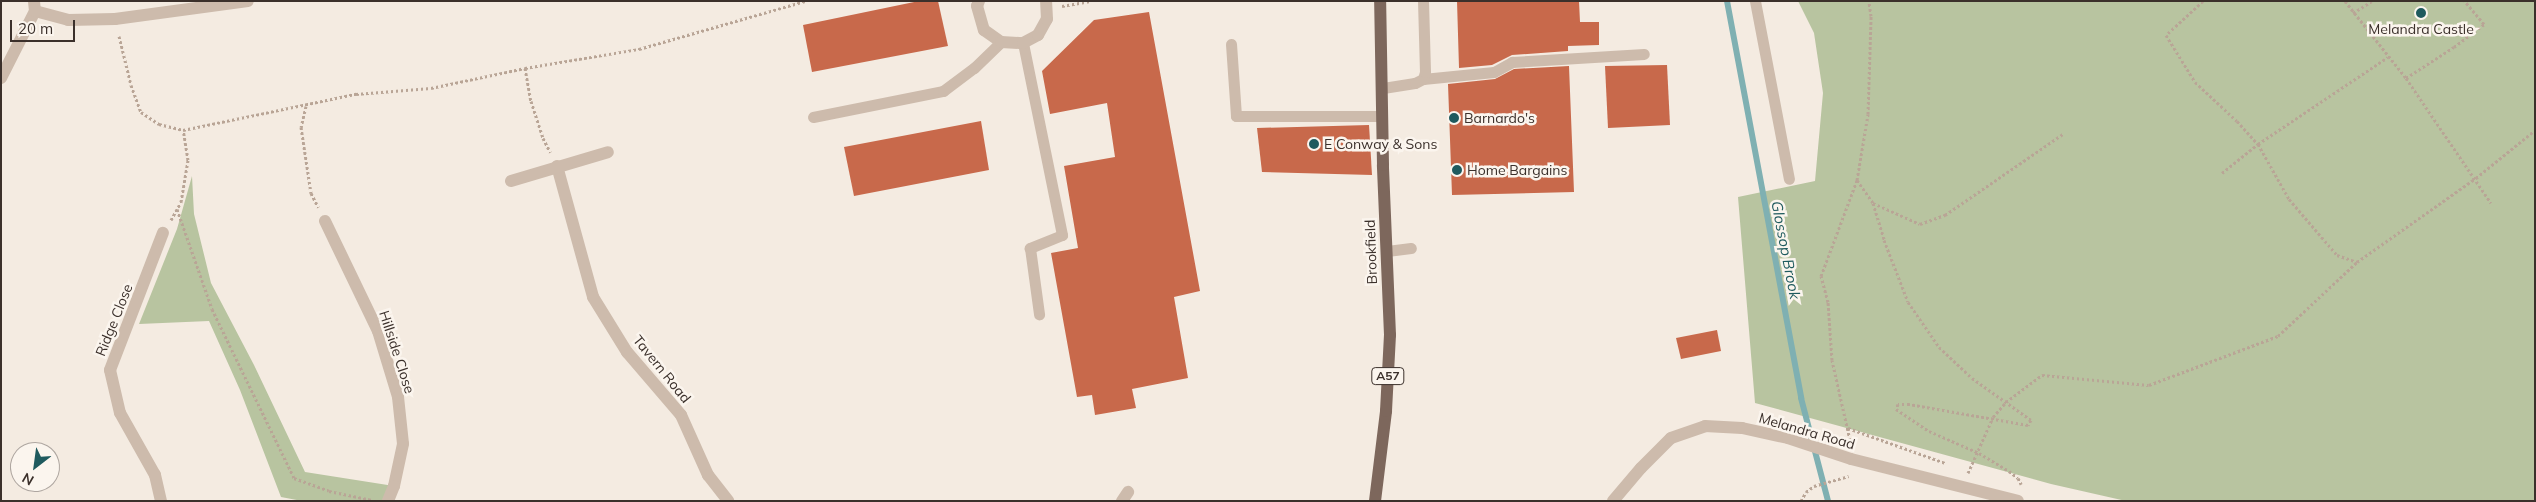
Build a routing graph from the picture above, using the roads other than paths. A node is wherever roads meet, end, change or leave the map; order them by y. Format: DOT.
graph roads {
  1 [pos="248,1"];
  2 [pos="979,1"];
  3 [pos="1380,1"];
  4 [pos="1423,1"];
  5 [pos="1754,1"];
  6 [pos="1046,5"];
  7 [pos="34,6"];
  8 [pos="1001,42"];
  9 [pos="1023,43"];
  10 [pos="1231,44"];
  11 [pos="1644,54"];
  12 [pos="1,78"];
  13 [pos="1423,80"];
  14 [pos="1383,88"];
  15 [pos="1382,116"];
  16 [pos="813,117"];
  17 [pos="608,152"];
  18 [pos="558,166"];
  19 [pos="1789,179"];
  20 [pos="511,181"];
  21 [pos="325,221"];
  22 [pos="164,233"];
  23 [pos="1411,248"];
  24 [pos="1387,251"];
  25 [pos="1039,314"];
  26 [pos="162,501"];
  27 [pos="388,501"];
  28 [pos="728,501"];
  29 [pos="1375,501"];
  30 [pos="1613,501"];
  31 [pos="2018,501"];
  1 -- 7 [label="street"];
  2 -- 8 [label="street"];
  3 -- 14 [label="main road, Brookfield / A57"];
  4 -- 13 [label="lane"];
  5 -- 19 [label="lane"];
  6 -- 9 [label="street"];
  7 -- 12 [label="street"];
  8 -- 9 [label="street"];
  8 -- 16 [label="lane"];
  9 -- 25 [label="lane"];
  10 -- 15 [label="lane"];
  11 -- 13 [label="lane"];
  13 -- 14 [label="lane"];
  14 -- 15 [label="main road, Brookfield / A57"];
  15 -- 24 [label="main road, Brookfield / A57"];
  17 -- 18 [label="street"];
  18 -- 20 [label="street"];
  18 -- 28 [label="street, Tavern Road"];
  21 -- 27 [label="street, Hillside Close"];
  22 -- 26 [label="street, Ridge Close"];
  23 -- 24 [label="lane"];
  24 -- 29 [label="main road, Brookfield / A57"];
  30 -- 31 [label="street, Melandra Road"];
}
